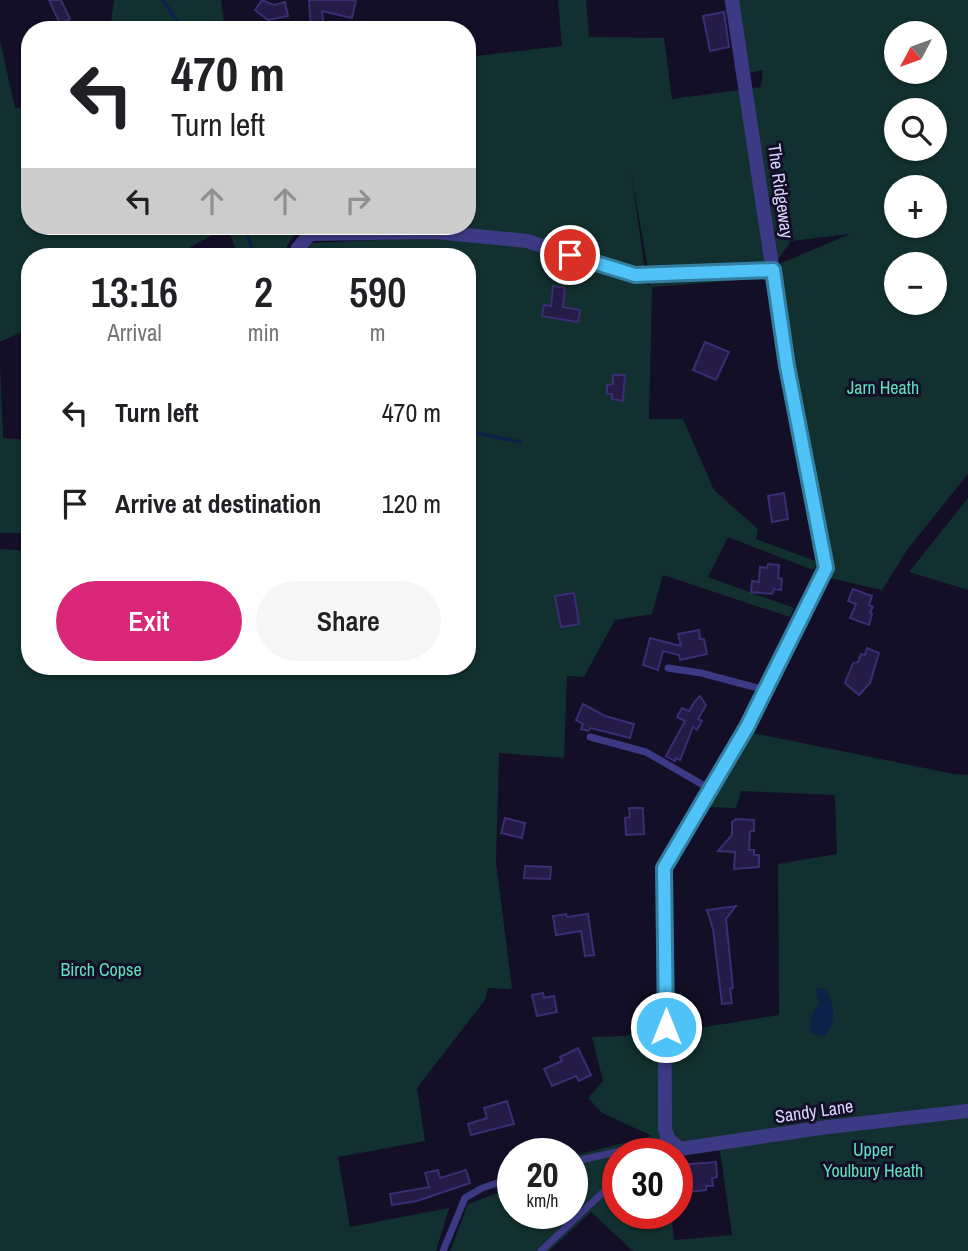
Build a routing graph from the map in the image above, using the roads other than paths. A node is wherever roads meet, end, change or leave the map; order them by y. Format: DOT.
graph roads {
  1 [pos="732,0"];
  2 [pos="466,235"];
  3 [pos="773,270"];
  4 [pos="668,668"];
  5 [pos="766,690"];
  6 [pos="590,737"];
  7 [pos="711,790"];
  8 [pos="968,1111"];
  9 [pos="668,1138"];
  10 [pos="693,1147"];
  11 [pos="497,1183"];
  12 [pos="602,1193"];
  13 [pos="443,1251"];
  14 [pos="541,1251"];
  1 -- 3 [label="street, The Ridgeway"];
  2 -- 3 [label="street"];
  3 -- 5 [label="street, The Ridgeway"];
  4 -- 5 [label="lane"];
  5 -- 7 [label="street, The Ridgeway"];
  6 -- 7 [label="lane"];
  7 -- 9 [label="street, The Ridgeway"];
  8 -- 10 [label="street, Sandy Lane"];
  11 -- 13 [label="lane"];
  12 -- 14 [label="lane"];
}
